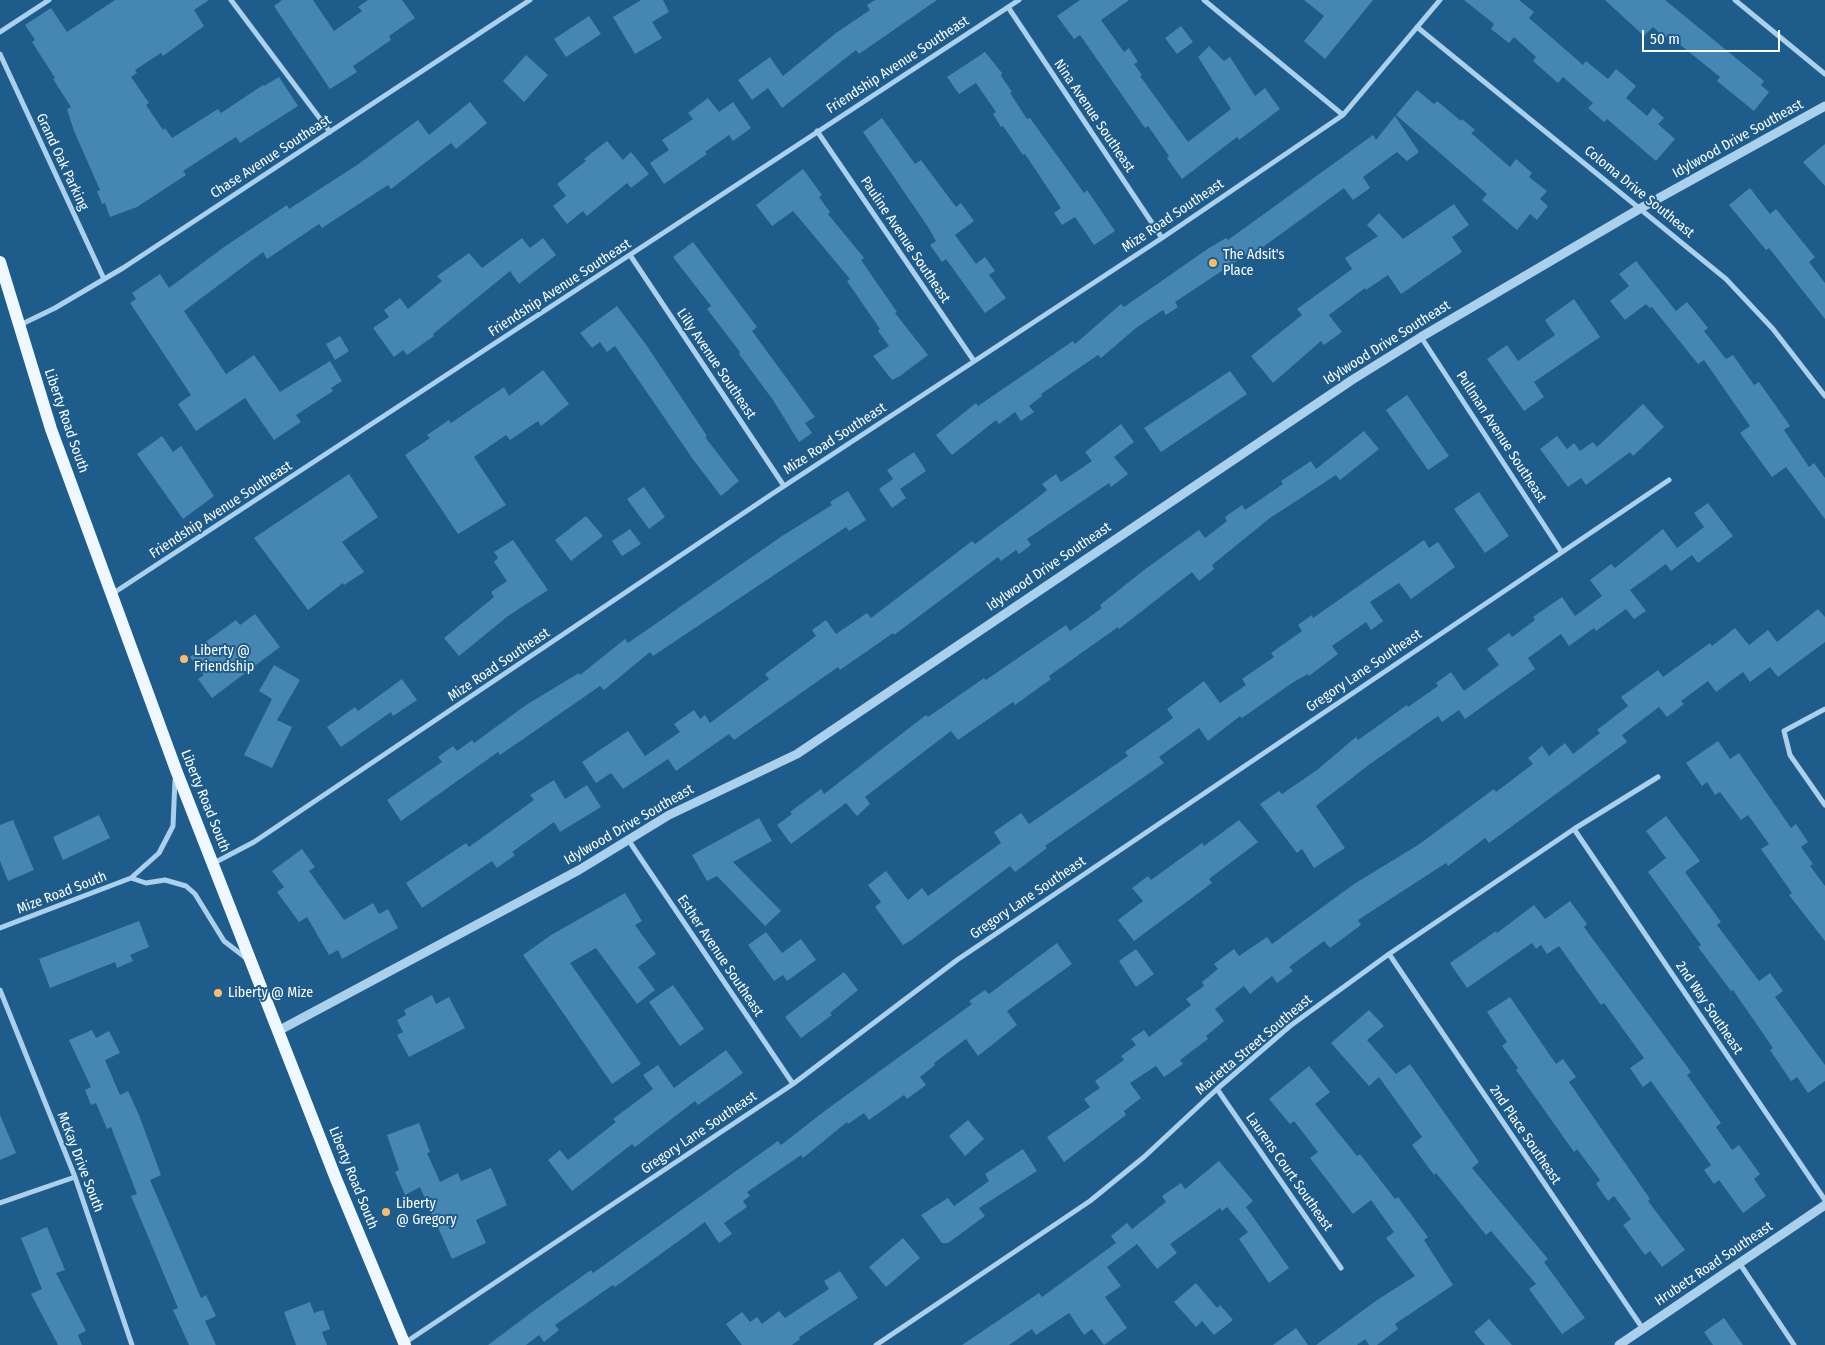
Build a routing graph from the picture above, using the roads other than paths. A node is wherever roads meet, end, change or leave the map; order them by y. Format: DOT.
graph roads {
  1 [pos="49,0"];
  2 [pos="231,0"];
  3 [pos="530,0"];
  4 [pos="1019,0"];
  5 [pos="1204,0"];
  6 [pos="1440,0"];
  7 [pos="1736,0"];
  8 [pos="1008,7"];
  9 [pos="1417,27"];
  10 [pos="0,32"];
  11 [pos="0,54"];
  12 [pos="1825,74"];
  13 [pos="1825,106"];
  14 [pos="1343,115"];
  15 [pos="817,131"];
  16 [pos="330,132"];
  17 [pos="1641,208"];
  18 [pos="1162,238"];
  19 [pos="630,256"];
  20 [pos="0,262"];
  21 [pos="104,279"];
  22 [pos="19,326"];
  23 [pos="1421,337"];
  24 [pos="974,361"];
  25 [pos="1825,396"];
  26 [pos="1669,480"];
  27 [pos="784,486"];
  28 [pos="1561,551"];
  29 [pos="112,594"];
  30 [pos="1825,709"];
  31 [pos="176,770"];
  32 [pos="1658,777"];
  33 [pos="1825,805"];
  34 [pos="1574,828"];
  35 [pos="629,841"];
  36 [pos="213,863"];
  37 [pos="131,878"];
  38 [pos="0,928"];
  39 [pos="1388,954"];
  40 [pos="252,963"];
  41 [pos="0,990"];
  42 [pos="278,1031"];
  43 [pos="793,1084"];
  44 [pos="1217,1089"];
  45 [pos="75,1177"];
  46 [pos="1825,1200"];
  47 [pos="0,1203"];
  48 [pos="1825,1205"];
  49 [pos="1740,1264"];
  50 [pos="1341,1268"];
  51 [pos="1643,1329"];
  52 [pos="407,1344"];
  53 [pos="132,1345"];
  54 [pos="876,1345"];
  55 [pos="1619,1345"];
  56 [pos="1794,1345"];
  1 -- 10 [label="street"];
  2 -- 16 [label="street"];
  3 -- 16 [label="street, Chase Avenue Southeast"];
  4 -- 8 [label="street, Friendship Avenue Southeast"];
  5 -- 14 [label="street"];
  6 -- 9 [label="street, Mize Road Southeast"];
  7 -- 12 [label="street"];
  8 -- 15 [label="street, Friendship Avenue Southeast"];
  8 -- 18 [label="street, Nina Avenue Southeast"];
  9 -- 14 [label="street, Mize Road Southeast"];
  9 -- 17 [label="street, Coloma Drive Southeast"];
  11 -- 21 [label="street, Grand Oak Parking"];
  13 -- 17 [label="street, Idylwood Drive Southeast"];
  14 -- 18 [label="street, Mize Road Southeast"];
  15 -- 19 [label="street, Friendship Avenue Southeast"];
  15 -- 24 [label="street, Pauline Avenue Southeast"];
  16 -- 21 [label="street, Chase Avenue Southeast"];
  17 -- 23 [label="street, Idylwood Drive Southeast"];
  17 -- 25 [label="street, Coloma Drive Southeast"];
  18 -- 24 [label="street, Mize Road Southeast"];
  19 -- 27 [label="street, Lilly Avenue Southeast"];
  19 -- 29 [label="street, Friendship Avenue Southeast"];
  20 -- 22 [label="main road, Liberty Road South"];
  21 -- 22 [label="street, Chase Avenue Southeast"];
  22 -- 29 [label="main road, Liberty Road South"];
  23 -- 28 [label="street, Pullman Avenue Southeast"];
  23 -- 35 [label="street, Idylwood Drive Southeast"];
  24 -- 27 [label="street, Mize Road Southeast"];
  26 -- 28 [label="street, Gregory Lane Southeast"];
  27 -- 36 [label="street, Mize Road Southeast"];
  28 -- 43 [label="street, Gregory Lane Southeast"];
  29 -- 31 [label="main road, Liberty Road South"];
  30 -- 33 [label="street"];
  31 -- 36 [label="main road, Liberty Road South"];
  31 -- 37 [label="street, Mize Road South"];
  32 -- 34 [label="street, Marietta Street Southeast"];
  34 -- 39 [label="street, Marietta Street Southeast"];
  34 -- 46 [label="street, 2nd Way Southeast"];
  35 -- 42 [label="street, Idylwood Drive Southeast"];
  35 -- 43 [label="street, Esther Avenue Southeast"];
  36 -- 40 [label="main road, Liberty Road South"];
  37 -- 38 [label="street, Mize Road South"];
  37 -- 40 [label="street, Mize Road South"];
  39 -- 44 [label="street, Marietta Street Southeast"];
  39 -- 51 [label="street, 2nd Place Southeast"];
  40 -- 42 [label="main road, Liberty Road South"];
  41 -- 45 [label="street, McKay Drive South"];
  42 -- 52 [label="main road, Liberty Road South"];
  43 -- 52 [label="street, Gregory Lane Southeast"];
  44 -- 50 [label="street, Laurens Court Southeast"];
  44 -- 54 [label="street, Marietta Street Southeast"];
  45 -- 47 [label="street"];
  45 -- 53 [label="street, McKay Drive South"];
  48 -- 49 [label="street, Hrubetz Road Southeast"];
  49 -- 51 [label="street, Hrubetz Road Southeast"];
  49 -- 56 [label="street"];
  51 -- 55 [label="street, Hrubetz Road Southeast"];
}
